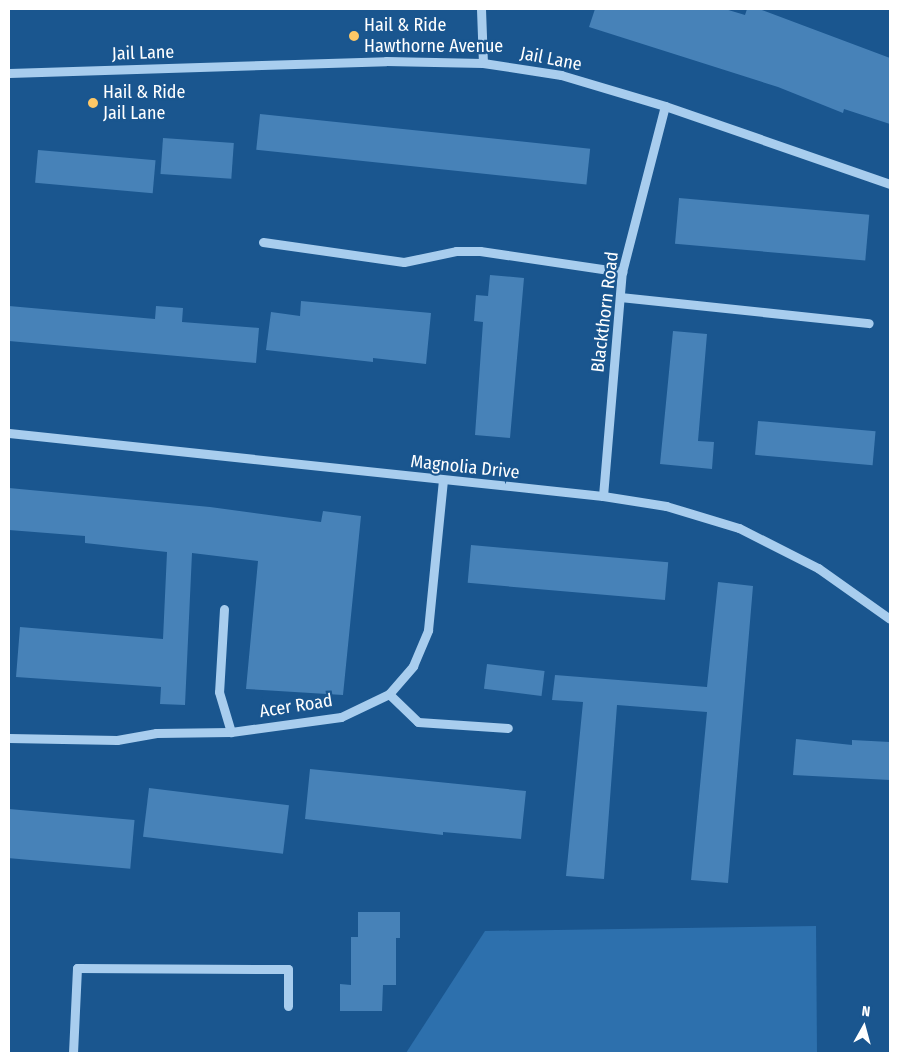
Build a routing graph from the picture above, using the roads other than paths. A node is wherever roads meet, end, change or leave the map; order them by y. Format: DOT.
graph roads {
  1 [pos="481,9"];
  2 [pos="482,63"];
  3 [pos="9,73"];
  4 [pos="665,106"];
  5 [pos="890,184"];
  6 [pos="264,242"];
  7 [pos="622,272"];
  8 [pos="620,297"];
  9 [pos="869,323"];
  10 [pos="9,434"];
  11 [pos="443,481"];
  12 [pos="602,496"];
  13 [pos="224,610"];
  14 [pos="890,619"];
  15 [pos="389,694"];
  16 [pos="508,728"];
  17 [pos="231,732"];
  18 [pos="9,738"];
  19 [pos="288,1006"];
  20 [pos="73,1053"];
  1 -- 2 [label="street"];
  2 -- 3 [label="street, Jail Lane"];
  2 -- 4 [label="street, Jail Lane"];
  4 -- 5 [label="street, Jail Lane"];
  4 -- 7 [label="street, Blackthorn Road"];
  6 -- 7 [label="street"];
  7 -- 8 [label="street, Blackthorn Road"];
  8 -- 9 [label="street"];
  8 -- 12 [label="street, Blackthorn Road"];
  10 -- 11 [label="street, Magnolia Drive"];
  11 -- 12 [label="street, Magnolia Drive"];
  11 -- 15 [label="street, Acer Road"];
  12 -- 14 [label="street, Magnolia Drive"];
  13 -- 17 [label="street"];
  15 -- 16 [label="street"];
  15 -- 17 [label="street, Acer Road"];
  17 -- 18 [label="street, Acer Road"];
  19 -- 20 [label="street"];
}
